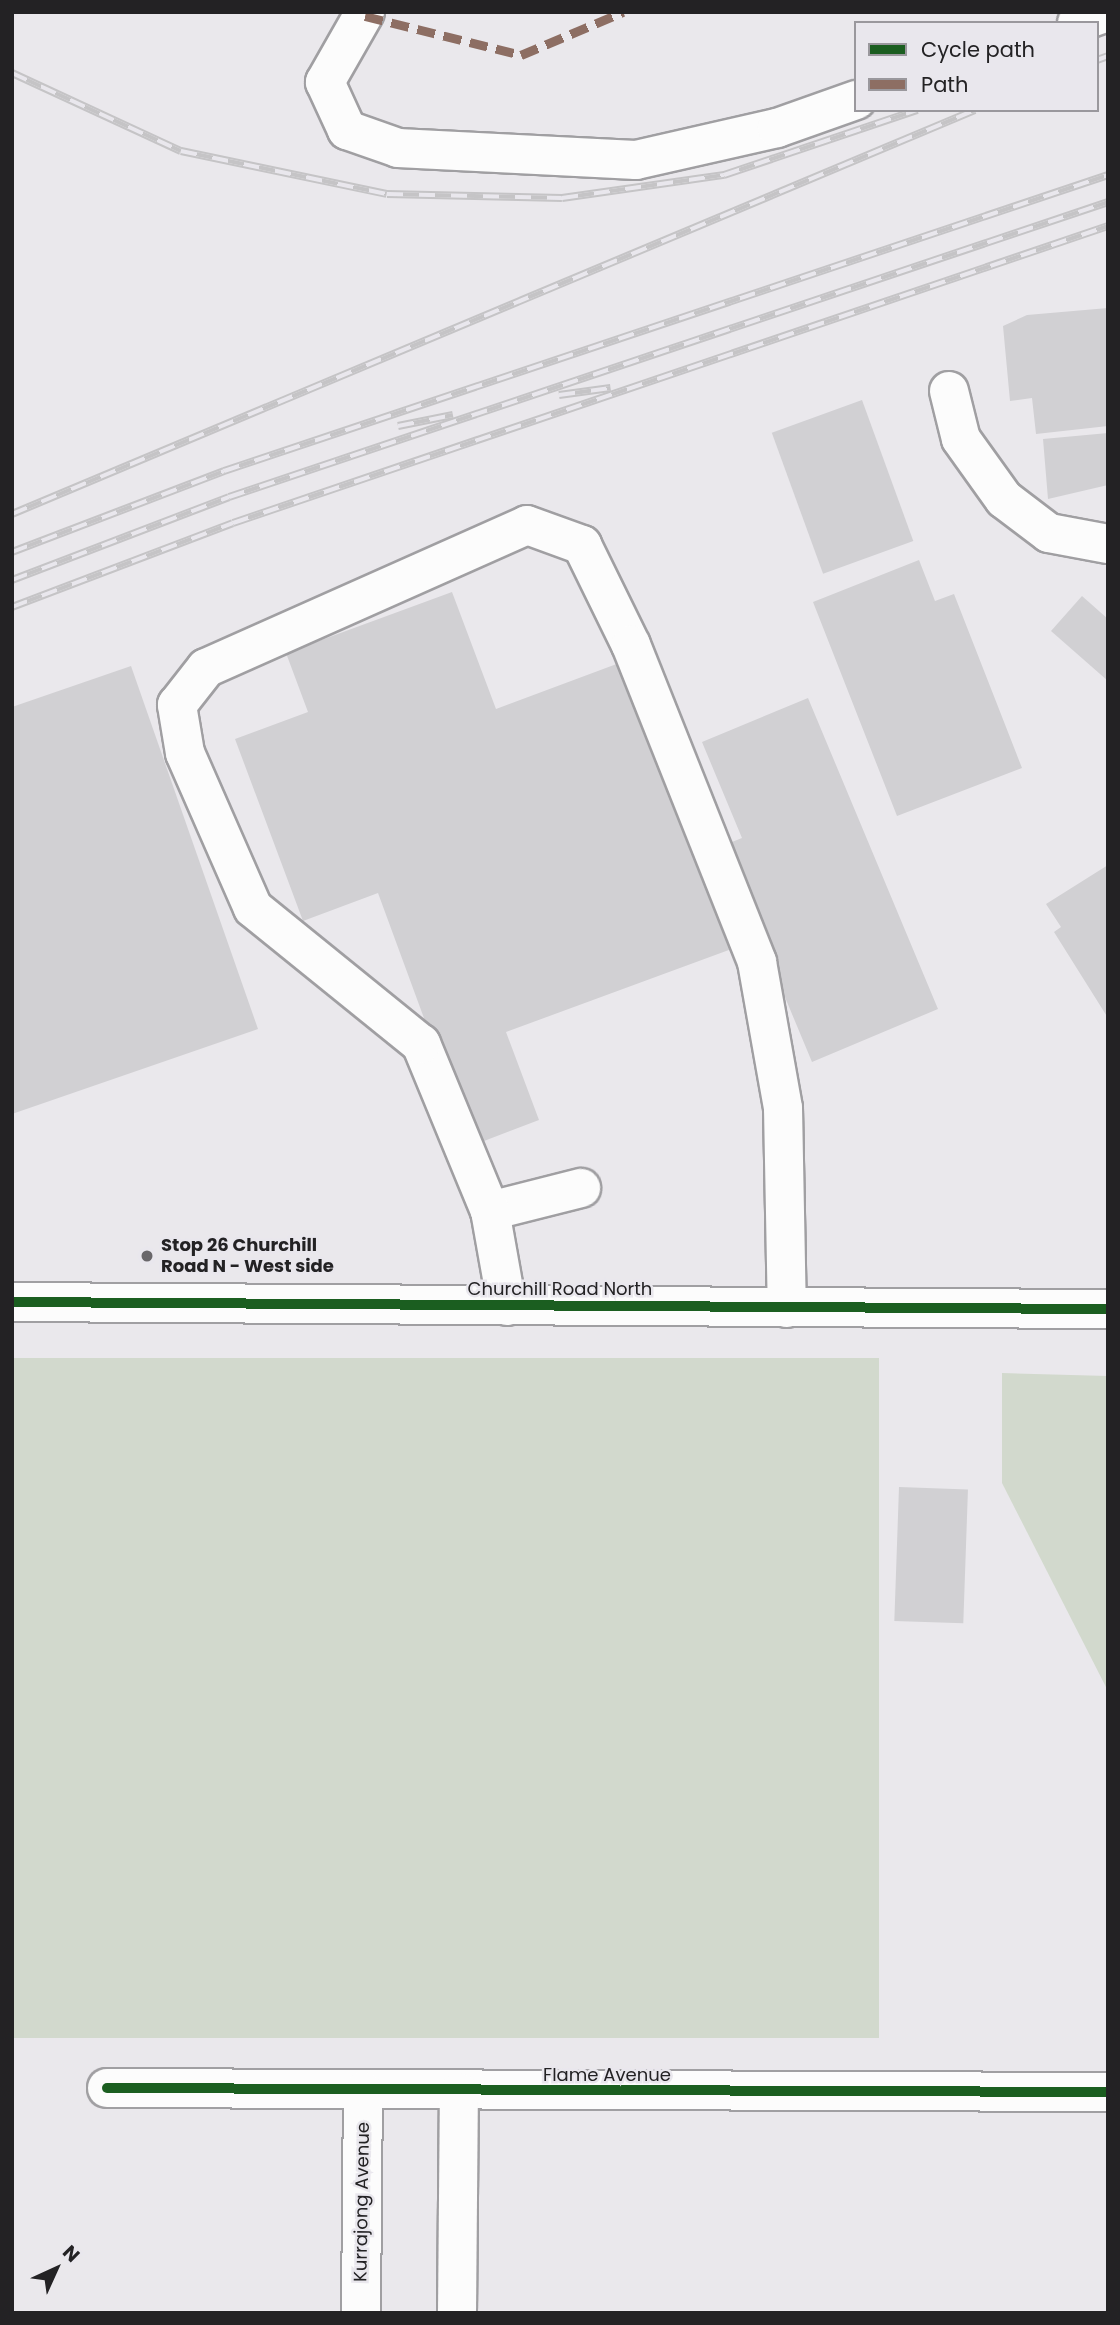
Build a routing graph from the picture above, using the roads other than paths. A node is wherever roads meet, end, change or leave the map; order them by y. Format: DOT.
graph roads {
  1 [pos="365,12"];
  2 [pos="1107,12"];
  3 [pos="1082,21"];
  4 [pos="854,101"];
  5 [pos="949,391"];
  6 [pos="1108,544"];
  7 [pos="581,1188"];
  8 [pos="490,1211"];
  9 [pos="12,1302"];
  10 [pos="507,1306"];
  11 [pos="787,1308"];
  12 [pos="1108,1309"];
  13 [pos="107,2088"];
  14 [pos="363,2091"];
  15 [pos="459,2092"];
  16 [pos="1108,2092"];
  17 [pos="360,2313"];
  18 [pos="457,2313"];
  1 -- 4 [label="street"];
  2 -- 3 [label="street"];
  5 -- 6 [label="street"];
  7 -- 8 [label="street"];
  8 -- 10 [label="street"];
  8 -- 11 [label="street"];
  9 -- 10 [label="street, Churchill Road North"];
  10 -- 11 [label="street, Churchill Road North"];
  11 -- 12 [label="street, Churchill Road North"];
  13 -- 14 [label="street, Flame Avenue"];
  14 -- 15 [label="street, Flame Avenue"];
  14 -- 17 [label="street, Kurrajong Avenue"];
  15 -- 16 [label="street, Flame Avenue"];
  15 -- 18 [label="street"];
}
